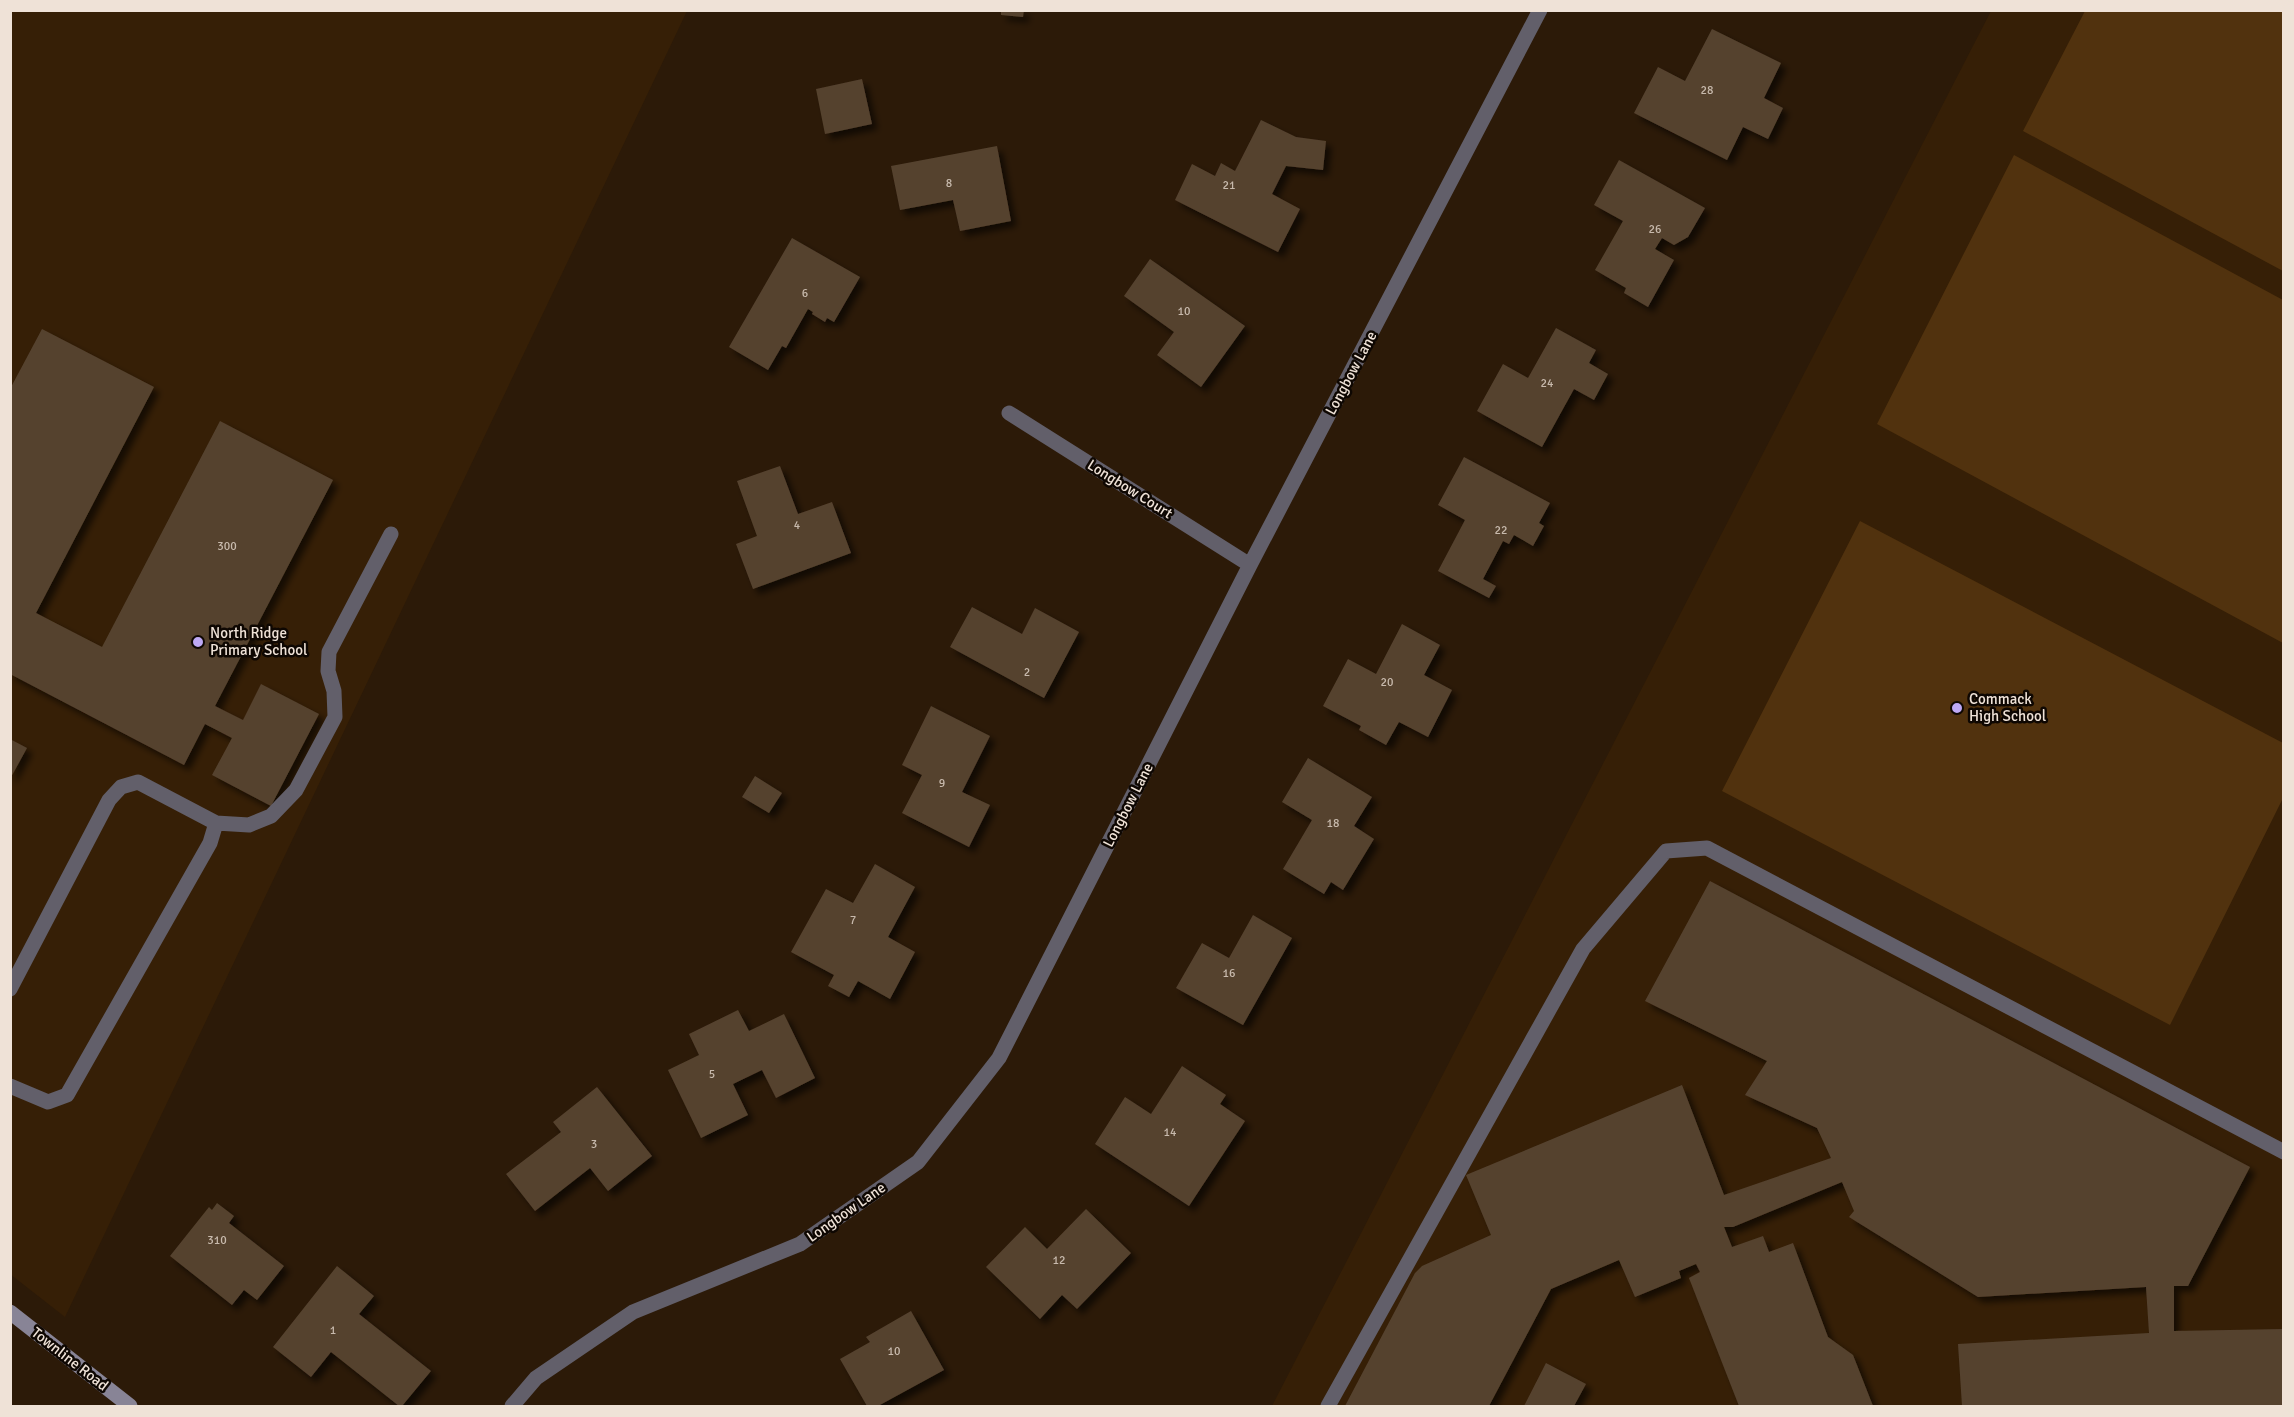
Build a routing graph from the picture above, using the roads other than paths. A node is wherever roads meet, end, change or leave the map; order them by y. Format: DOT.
graph roads {
  1 [pos="1540,10"];
  2 [pos="1010,413"];
  3 [pos="391,534"];
  4 [pos="1250,565"];
  5 [pos="216,823"];
  6 [pos="10,989"];
  7 [pos="10,1086"];
  8 [pos="2283,1152"];
  9 [pos="10,1312"];
  10 [pos="130,1407"];
  11 [pos="512,1407"];
  12 [pos="1328,1407"];
  1 -- 4 [label="street, Longbow Lane"];
  2 -- 4 [label="street, Longbow Court"];
  3 -- 5 [label="street"];
  4 -- 11 [label="street, Longbow Lane"];
  5 -- 6 [label="street"];
  5 -- 7 [label="street"];
  8 -- 12 [label="street"];
  9 -- 10 [label="main road, Townline Road"];
}
